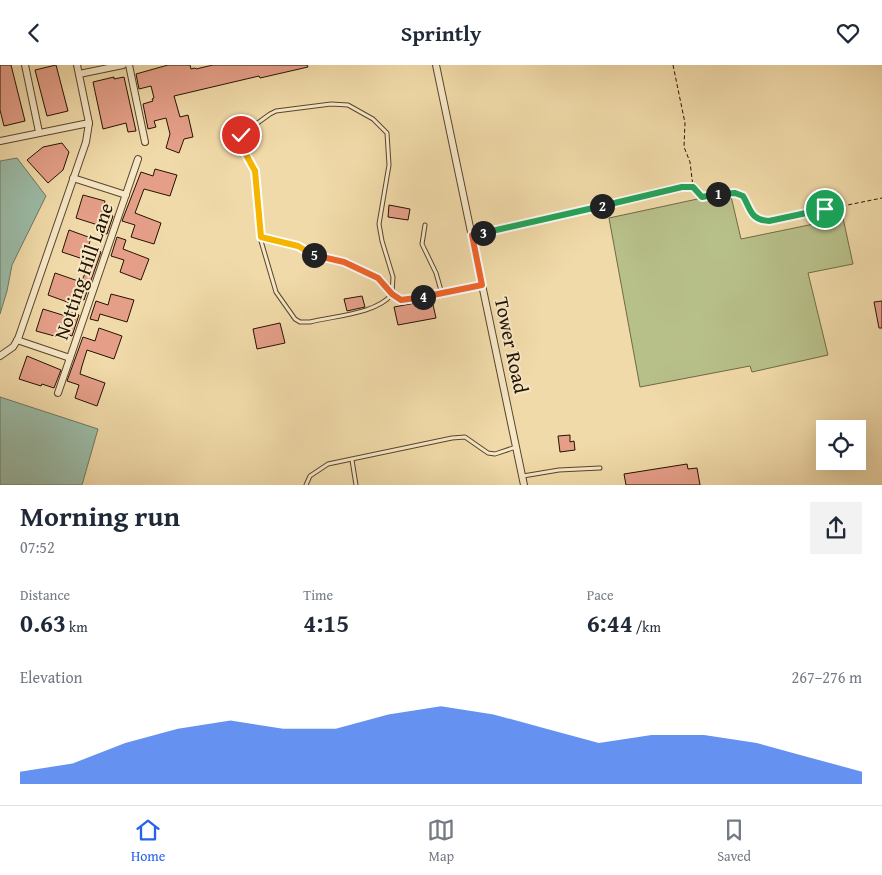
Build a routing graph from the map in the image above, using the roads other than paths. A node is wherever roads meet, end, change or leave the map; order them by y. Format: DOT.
graph roads {
  1 [pos="25,65"];
  2 [pos="77,65"];
  3 [pos="123,65"];
  4 [pos="129,65"];
  5 [pos="436,65"];
  6 [pos="79,74"];
  7 [pos="89,123"];
  8 [pos="39,133"];
  9 [pos="0,141"];
  10 [pos="145,142"];
  11 [pos="138,159"];
  12 [pos="73,177"];
  13 [pos="126,195"];
  14 [pos="425,225"];
  15 [pos="261,237"];
  16 [pos="482,285"];
  17 [pos="392,294"];
  18 [pos="442,294"];
  19 [pos="17,340"];
  20 [pos="0,356"];
  21 [pos="70,358"];
  22 [pos="58,393"];
  23 [pos="516,447"];
  24 [pos="352,460"];
  25 [pos="600,468"];
  26 [pos="522,476"];
  27 [pos="306,485"];
  28 [pos="356,485"];
  29 [pos="524,485"];
  1 -- 8 [label="street"];
  2 -- 6 [label="street"];
  3 -- 6 [label="street"];
  4 -- 10 [label="street"];
  5 -- 16 [label="street, Tower Road"];
  6 -- 7 [label="street"];
  7 -- 8 [label="street"];
  7 -- 12 [label="street"];
  8 -- 9 [label="street"];
  11 -- 13 [label="street, Notting Hill Lane"];
  12 -- 13 [label="street, Notting Hill Lane"];
  12 -- 19 [label="street"];
  13 -- 21 [label="street, Notting Hill Lane"];
  14 -- 18 [label="lane"];
  15 -- 17 [label="lane"];
  15 -- 17 [label="lane"];
  15 -- 17 [label="lane"];
  16 -- 18 [label="lane"];
  16 -- 23 [label="street, Tower Road"];
  17 -- 18 [label="lane"];
  19 -- 20 [label="street"];
  19 -- 21 [label="street, Notting Hill Lane"];
  21 -- 22 [label="street, Notting Hill Lane"];
  23 -- 24 [label="lane"];
  23 -- 26 [label="street, Tower Road"];
  24 -- 27 [label="lane"];
  24 -- 28 [label="lane"];
  25 -- 26 [label="lane"];
  26 -- 29 [label="street, Tower Road"];
}
